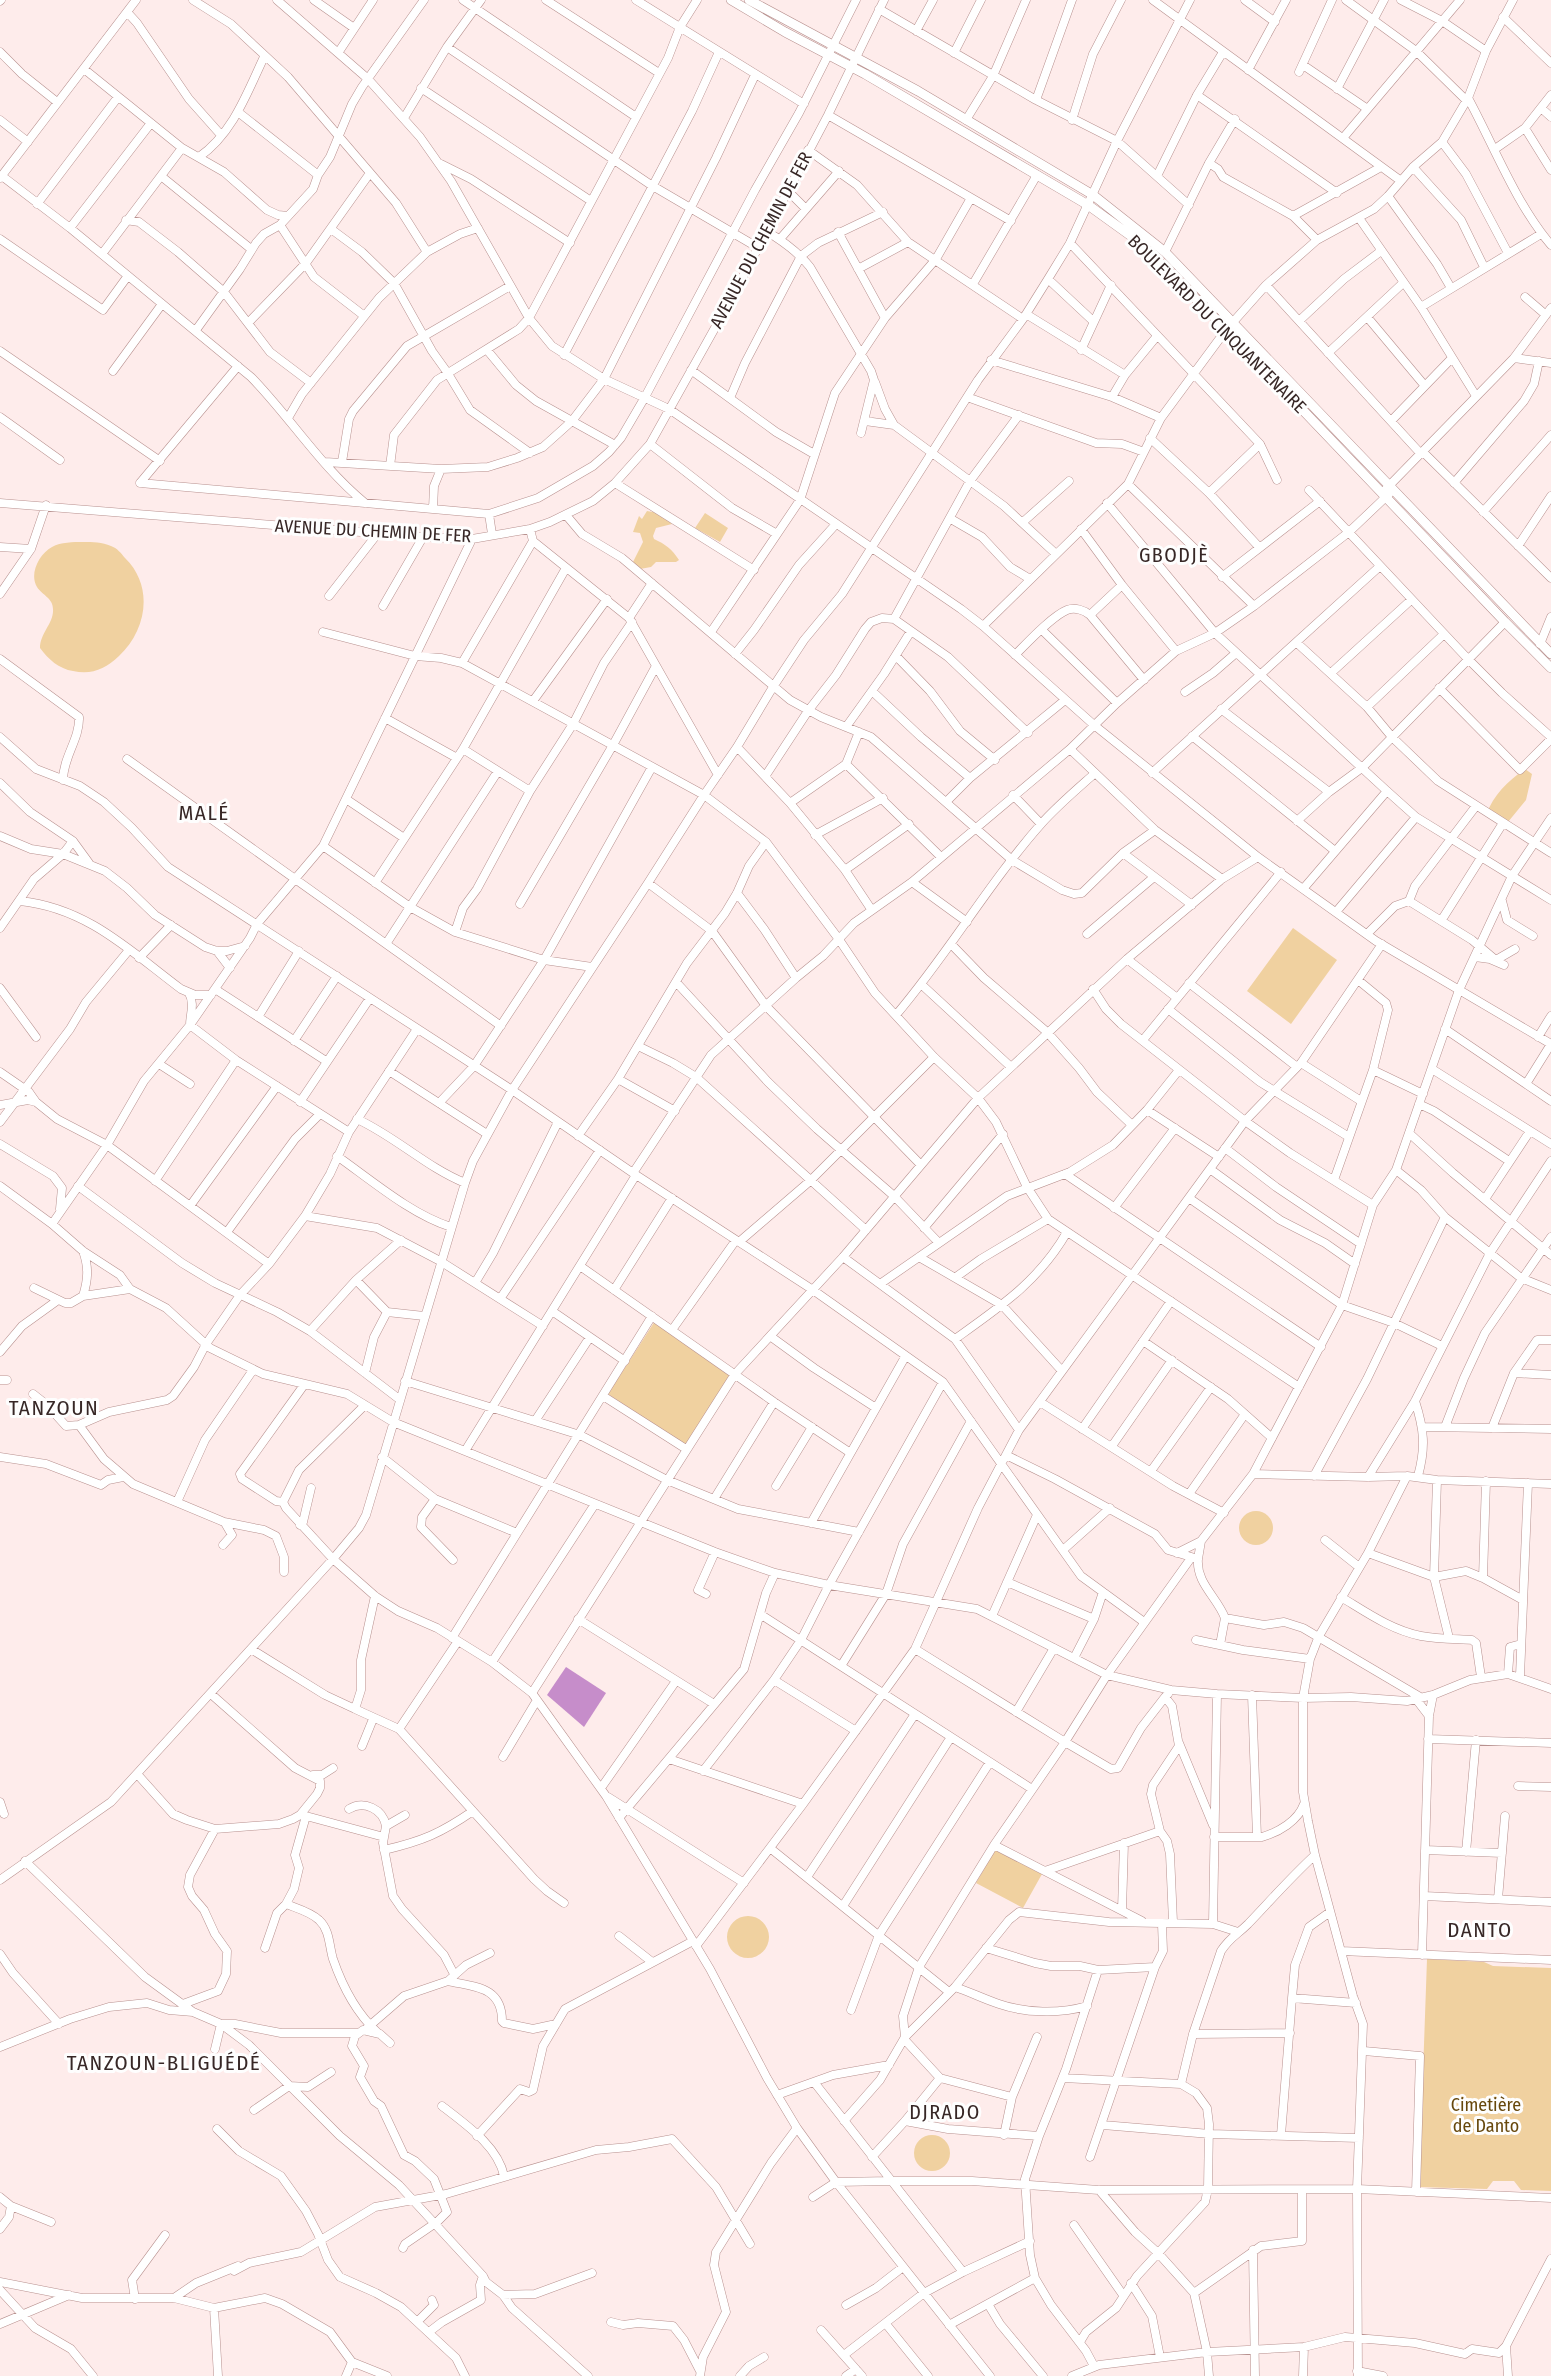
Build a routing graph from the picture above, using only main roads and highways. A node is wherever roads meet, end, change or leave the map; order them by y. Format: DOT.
graph roads {
  1 [pos="731,0"];
  2 [pos="749,0"];
  3 [pos="1229,326"];
  4 [pos="1387,492"];
  5 [pos="1551,654"];
  6 [pos="1551,668"];
  1 -- 3 [label="main road, BOULEVARD DU CINQUANTENAIRE"];
  2 -- 3 [label="main road, BOULEVARD DU CINQUANTENAIRE"];
  3 -- 4 [label="main road, BOULEVARD DU CINQUANTENAIRE"];
  4 -- 5 [label="main road, BOULEVARD DU CINQUANTENAIRE"];
  4 -- 6 [label="main road, BOULEVARD DU CINQUANTENAIRE"];
}
